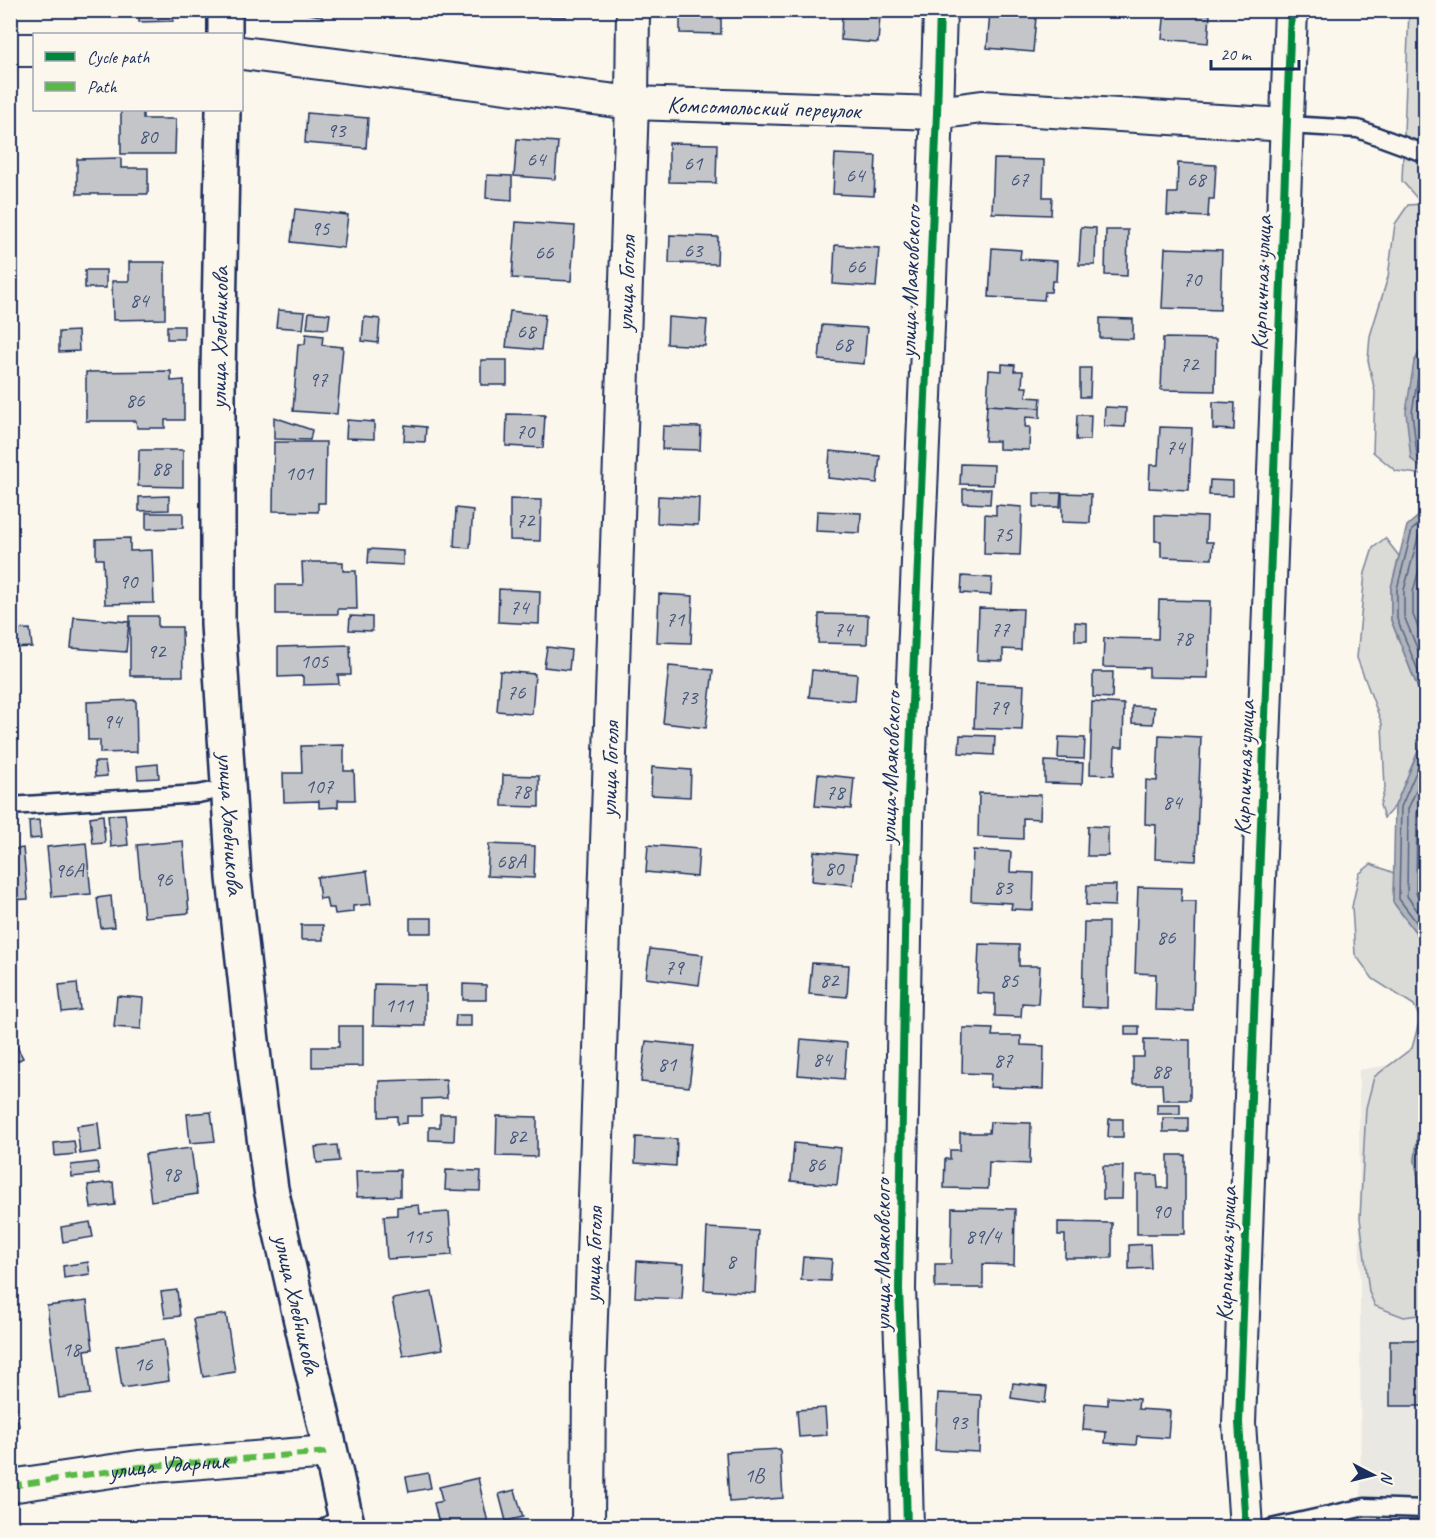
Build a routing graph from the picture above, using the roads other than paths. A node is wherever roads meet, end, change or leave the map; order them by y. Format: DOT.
graph roads {
  1 [pos="225,10"];
  2 [pos="633,10"];
  3 [pos="940,10"];
  4 [pos="1291,10"];
  5 [pos="225,33"];
  6 [pos="10,50"];
  7 [pos="33,50"];
  8 [pos="243,53"];
  9 [pos="632,103"];
  10 [pos="223,111"];
  11 [pos="937,113"];
  12 [pos="1287,125"];
  13 [pos="1425,154"];
  14 [pos="228,788"];
  15 [pos="10,806"];
  16 [pos="330,1452"];
  17 [pos="10,1486"];
  18 [pos="1425,1509"];
  19 [pos="339,1523"];
  20 [pos="588,1527"];
  21 [pos="907,1527"];
  22 [pos="1246,1527"];
  23 [pos="1271,1527"];
  1 -- 5 [label="street"];
  2 -- 9 [label="street, улица Гоголя"];
  3 -- 11 [label="street, улица Маяковского"];
  4 -- 12 [label="street, Кирпичная улица"];
  6 -- 7 [label="street"];
  8 -- 9 [label="street, Комсомольский переулок"];
  9 -- 11 [label="street, Комсомольский переулок"];
  9 -- 20 [label="street, улица Гоголя"];
  10 -- 14 [label="street, улица Хлебникова"];
  11 -- 12 [label="street, Комсомольский переулок"];
  11 -- 21 [label="street, улица Маяковского"];
  12 -- 13 [label="lane"];
  12 -- 22 [label="street, Кирпичная улица"];
  14 -- 15 [label="lane"];
  14 -- 16 [label="street, улица Хлебникова"];
  16 -- 17 [label="street, улица Ударник"];
  16 -- 19 [label="street, улица Хлебникова"];
  18 -- 23 [label="lane"];
}
